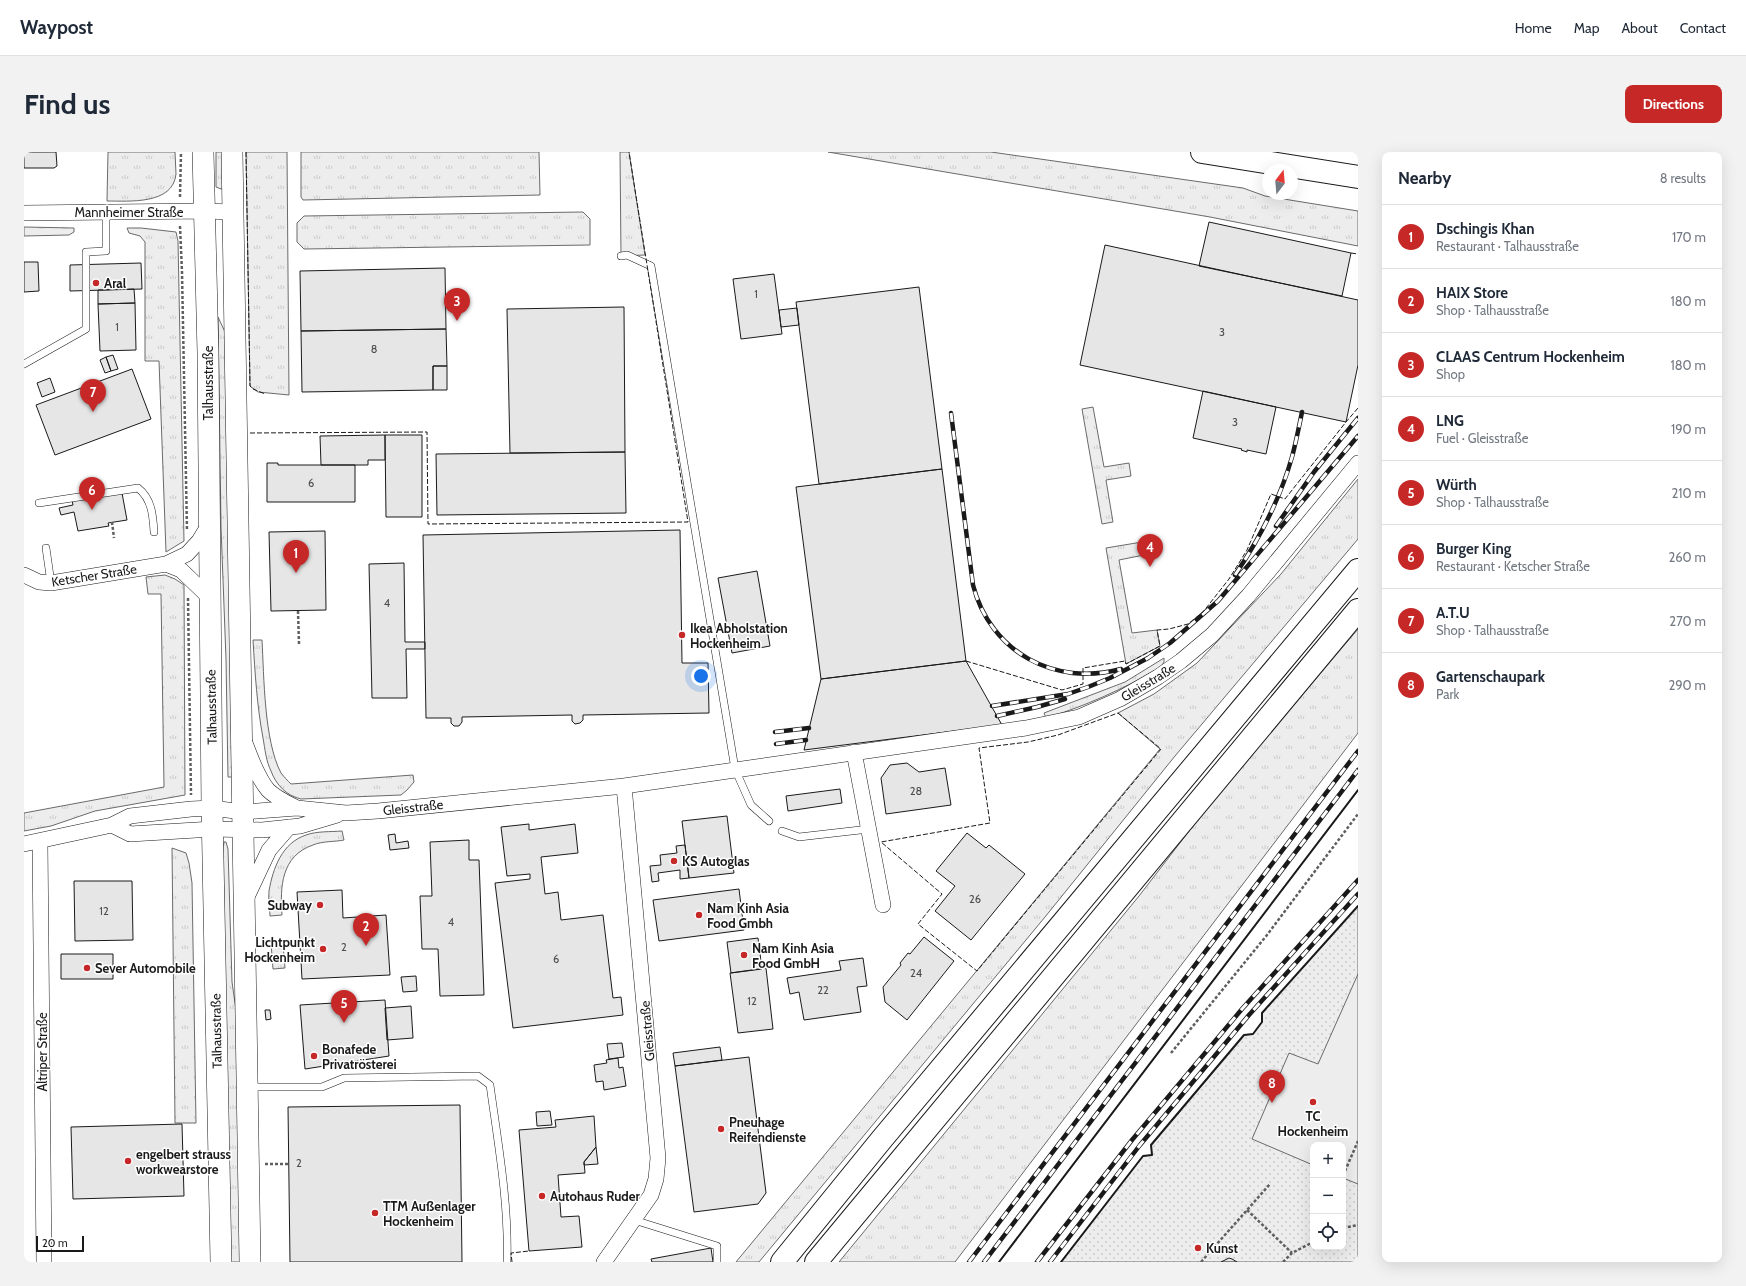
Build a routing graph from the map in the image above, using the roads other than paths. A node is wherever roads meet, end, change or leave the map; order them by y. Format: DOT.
graph roads {
  1 [pos="204,152"];
  2 [pos="232,152"];
  3 [pos="1202,152"];
  4 [pos="1358,177"];
  5 [pos="204,211"];
  6 [pos="106,212"];
  7 [pos="233,212"];
  8 [pos="24,213"];
  9 [pos="622,256"];
  10 [pos="24,364"];
  11 [pos="1358,463"];
  12 [pos="39,503"];
  13 [pos="208,526"];
  14 [pos="154,532"];
  15 [pos="46,548"];
  16 [pos="166,564"];
  17 [pos="1358,570"];
  18 [pos="24,575"];
  19 [pos="51,583"];
  20 [pos="210,598"];
  21 [pos="1358,610"];
  22 [pos="242,737"];
  23 [pos="854,752"];
  24 [pos="735,769"];
  25 [pos="624,786"];
  26 [pos="212,808"];
  27 [pos="297,808"];
  28 [pos="346,813"];
  29 [pos="244,820"];
  30 [pos="768,821"];
  31 [pos="112,825"];
  32 [pos="289,827"];
  33 [pos="869,829"];
  34 [pos="213,830"];
  35 [pos="782,831"];
  36 [pos="40,842"];
  37 [pos="24,844"];
  38 [pos="245,902"];
  39 [pos="883,905"];
  40 [pos="248,1087"];
  41 [pos="634,1220"];
  42 [pos="44,1262"];
  43 [pos="221,1262"];
  44 [pos="250,1262"];
  45 [pos="507,1262"];
  46 [pos="604,1262"];
  47 [pos="717,1262"];
  48 [pos="782,1262"];
  49 [pos="816,1262"];
  1 -- 5 [label="main road, Talhausstraße"];
  2 -- 7 [label="main road"];
  3 -- 4 [label="highway"];
  5 -- 6 [label="street, Mannheimer Straße"];
  5 -- 7 [label="street, Mannheimer Straße"];
  5 -- 13 [label="main road, Talhausstraße"];
  6 -- 8 [label="street, Mannheimer Straße"];
  6 -- 10 [label="lane"];
  7 -- 22 [label="main road"];
  9 -- 24 [label="lane"];
  11 -- 23 [label="street, Gleisstraße"];
  12 -- 14 [label="lane"];
  13 -- 16 [label="street, Ketscher Straße"];
  13 -- 20 [label="main road, Talhausstraße"];
  15 -- 19 [label="lane"];
  16 -- 19 [label="street, Ketscher Straße"];
  16 -- 20 [label="street"];
  17 -- 48 [label="highway"];
  18 -- 19 [label="street, Ketscher Straße"];
  20 -- 26 [label="main road, Talhausstraße"];
  21 -- 49 [label="highway"];
  22 -- 27 [label="street"];
  22 -- 29 [label="main road"];
  23 -- 24 [label="street, Gleisstraße"];
  23 -- 33 [label="street"];
  24 -- 25 [label="street, Gleisstraße"];
  24 -- 30 [label="lane"];
  25 -- 28 [label="street, Gleisstraße"];
  25 -- 41 [label="street, Gleisstraße"];
  26 -- 29 [label="street"];
  26 -- 31 [label="street"];
  26 -- 34 [label="main road, Talhausstraße"];
  27 -- 28 [label="street, Gleisstraße"];
  27 -- 29 [label="street, Gleisstraße"];
  28 -- 32 [label="street, Gleisstraße"];
  29 -- 32 [label="street, Gleisstraße"];
  29 -- 34 [label="street"];
  29 -- 38 [label="main road"];
  31 -- 34 [label="street"];
  31 -- 36 [label="street"];
  32 -- 38 [label="street"];
  33 -- 35 [label="lane"];
  33 -- 39 [label="street"];
  34 -- 43 [label="main road, Talhausstraße"];
  36 -- 37 [label="street"];
  36 -- 42 [label="street, Altriper Straße"];
  38 -- 40 [label="main road"];
  40 -- 44 [label="main road"];
  40 -- 45 [label="lane"];
  41 -- 46 [label="street, Gleisstraße"];
  41 -- 47 [label="lane"];
}
